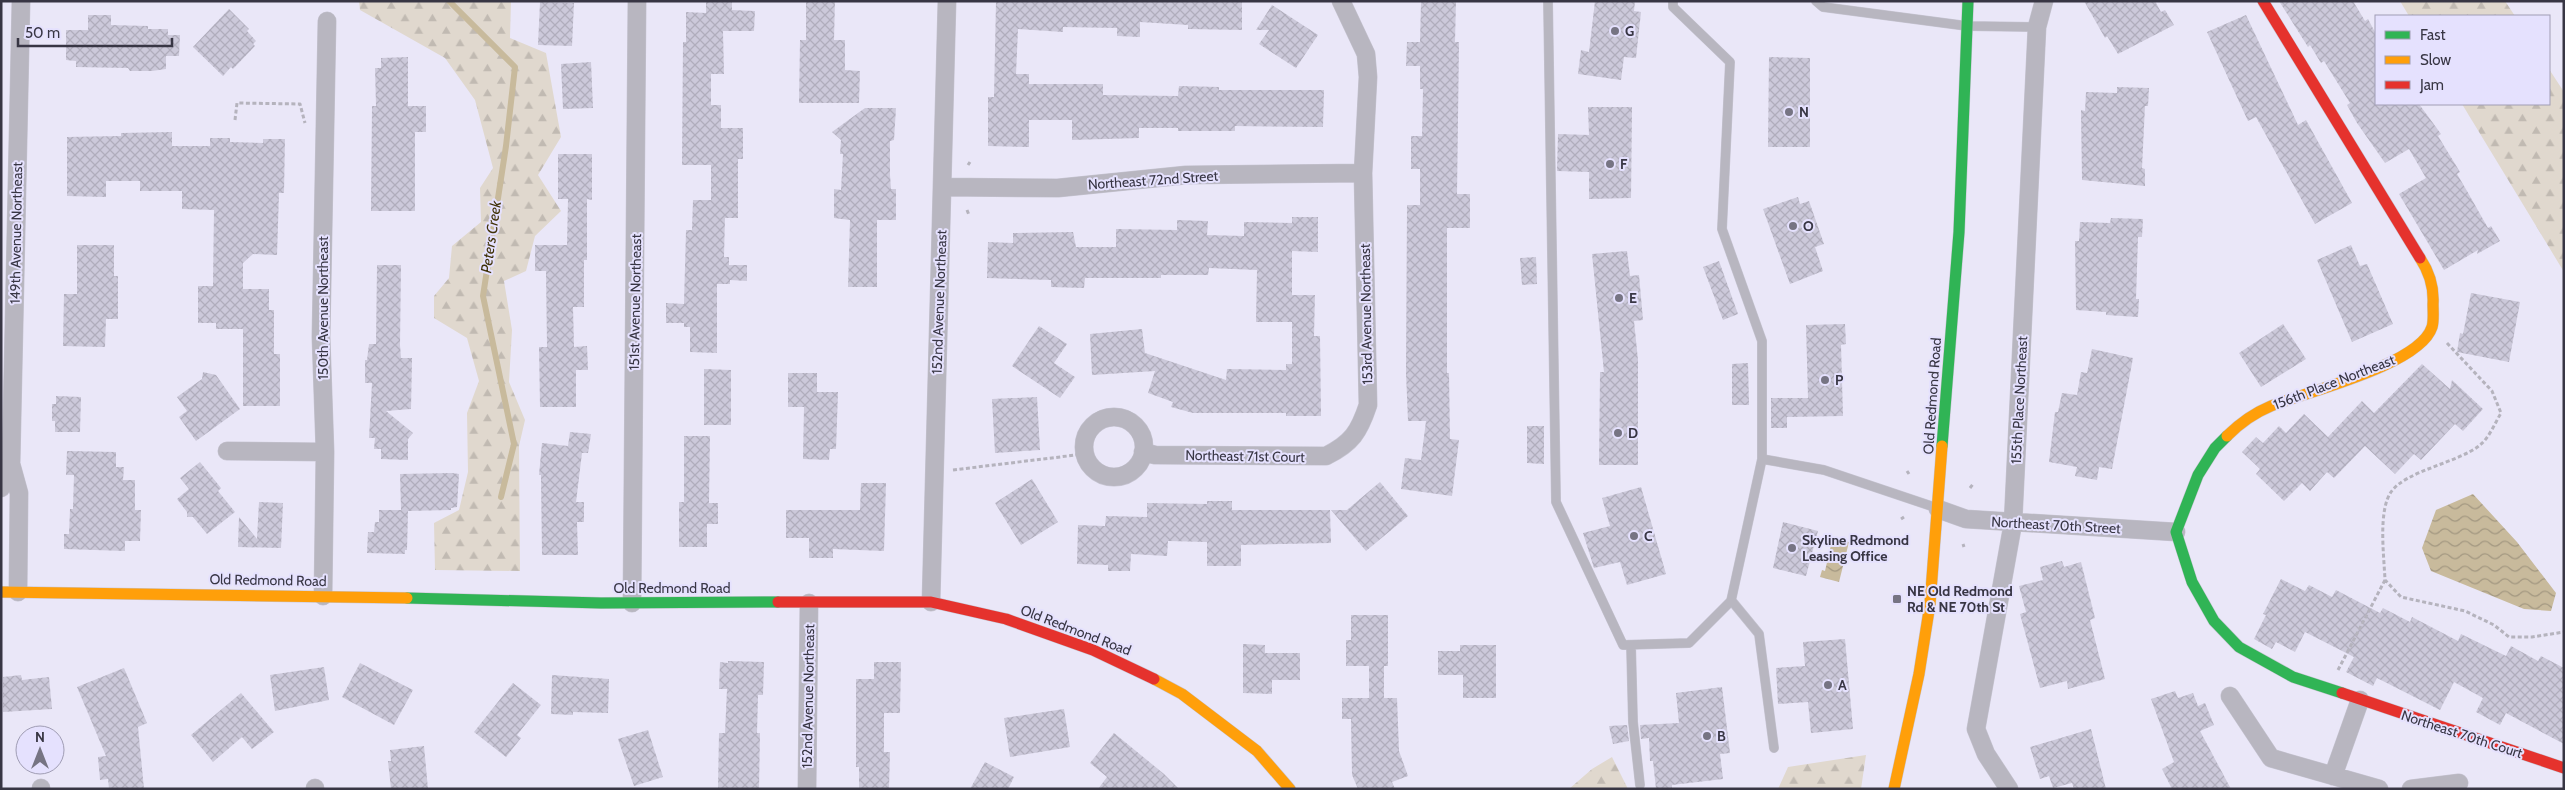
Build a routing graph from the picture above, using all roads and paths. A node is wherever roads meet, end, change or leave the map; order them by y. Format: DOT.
graph roads {
  1 [pos="21,1"];
  2 [pos="637,1"];
  3 [pos="947,1"];
  4 [pos="1341,1"];
  5 [pos="1548,1"];
  6 [pos="1673,1"];
  7 [pos="1816,1"];
  8 [pos="1968,1"];
  9 [pos="2044,1"];
  10 [pos="2262,1"];
  11 [pos="327,22"];
  12 [pos="1967,26"];
  13 [pos="2037,27"];
  14 [pos="235,120"];
  15 [pos="305,126"];
  16 [pos="1363,173"];
  17 [pos="943,187"];
  18 [pos="967,210"];
  19 [pos="969,215"];
  20 [pos="2432,328"];
  21 [pos="1344,447"];
  22 [pos="226,451"];
  23 [pos="325,452"];
  24 [pos="1143,452"];
  25 [pos="1084,454"];
  26 [pos="8,456"];
  27 [pos="1762,459"];
  28 [pos="952,470"];
  29 [pos="1,488"];
  30 [pos="1938,509"];
  31 [pos="2014,523"];
  32 [pos="2176,532"];
  33 [pos="2385,580"];
  34 [pos="10,592"];
  35 [pos="324,596"];
  36 [pos="1731,600"];
  37 [pos="931,602"];
  38 [pos="632,603"];
  39 [pos="809,603"];
  40 [pos="2564,632"];
  41 [pos="1631,645"];
  42 [pos="2328,690"];
  43 [pos="2230,696"];
  44 [pos="2360,700"];
  45 [pos="1774,748"];
  46 [pos="2564,768"];
  47 [pos="2339,782"];
  48 [pos="2459,783"];
  49 [pos="1640,785"];
  50 [pos="807,789"];
  51 [pos="1290,789"];
  52 [pos="1894,789"];
  53 [pos="2009,789"];
  54 [pos="2380,789"];
  55 [pos="2411,789"];
  1 -- 26 [label="street, 149th Avenue Northeast"];
  2 -- 38 [label="street, 151st Avenue Northeast"];
  3 -- 17 [label="street, 152nd Avenue Northeast"];
  4 -- 16 [label="street, 153rd Avenue Northeast"];
  5 -- 41 [label="lane"];
  6 -- 27 [label="lane"];
  7 -- 12 [label="lane"];
  8 -- 12 [label="main road, Old Redmond Road"];
  9 -- 13 [label="street, 155th Place Northeast"];
  10 -- 20 [label="main road"];
  11 -- 23 [label="street, 150th Avenue Northeast"];
  12 -- 13 [label="lane"];
  12 -- 30 [label="main road, Old Redmond Road"];
  13 -- 31 [label="street, 155th Place Northeast"];
  14 -- 15 [label="path"];
  16 -- 17 [label="street, Northeast 72nd Street"];
  16 -- 21 [label="street, 153rd Avenue Northeast"];
  17 -- 37 [label="street, 152nd Avenue Northeast"];
  18 -- 19 [label="path"];
  20 -- 32 [label="main road, 156th Place Northeast"];
  20 -- 33 [label="path"];
  21 -- 24 [label="street, Northeast 71st Court"];
  22 -- 23 [label="street"];
  23 -- 35 [label="street, 150th Avenue Northeast"];
  24 -- 25 [label="street"];
  24 -- 25 [label="street"];
  25 -- 28 [label="path"];
  26 -- 29 [label="street, 149th Avenue Northeast"];
  26 -- 34 [label="street, 149th Avenue Northeast"];
  27 -- 30 [label="lane"];
  27 -- 36 [label="lane"];
  30 -- 31 [label="street, Northeast 70th Street"];
  30 -- 52 [label="main road, Old Redmond Road"];
  31 -- 32 [label="street, Northeast 70th Street"];
  31 -- 53 [label="street, 155th Place Northeast"];
  32 -- 42 [label="main road"];
  33 -- 40 [label="path"];
  33 -- 42 [label="path"];
  34 -- 35 [label="main road, Old Redmond Road"];
  35 -- 38 [label="main road, Old Redmond Road"];
  36 -- 41 [label="lane"];
  36 -- 45 [label="lane"];
  37 -- 39 [label="main road, Old Redmond Road"];
  37 -- 51 [label="main road, Old Redmond Road"];
  38 -- 39 [label="main road, Old Redmond Road"];
  39 -- 50 [label="street, 152nd Avenue Northeast"];
  41 -- 49 [label="lane"];
  42 -- 44 [label="main road"];
  43 -- 47 [label="street"];
  44 -- 46 [label="main road, Northeast 70th Court"];
  44 -- 47 [label="street"];
  47 -- 54 [label="street"];
  48 -- 55 [label="street"];
}
